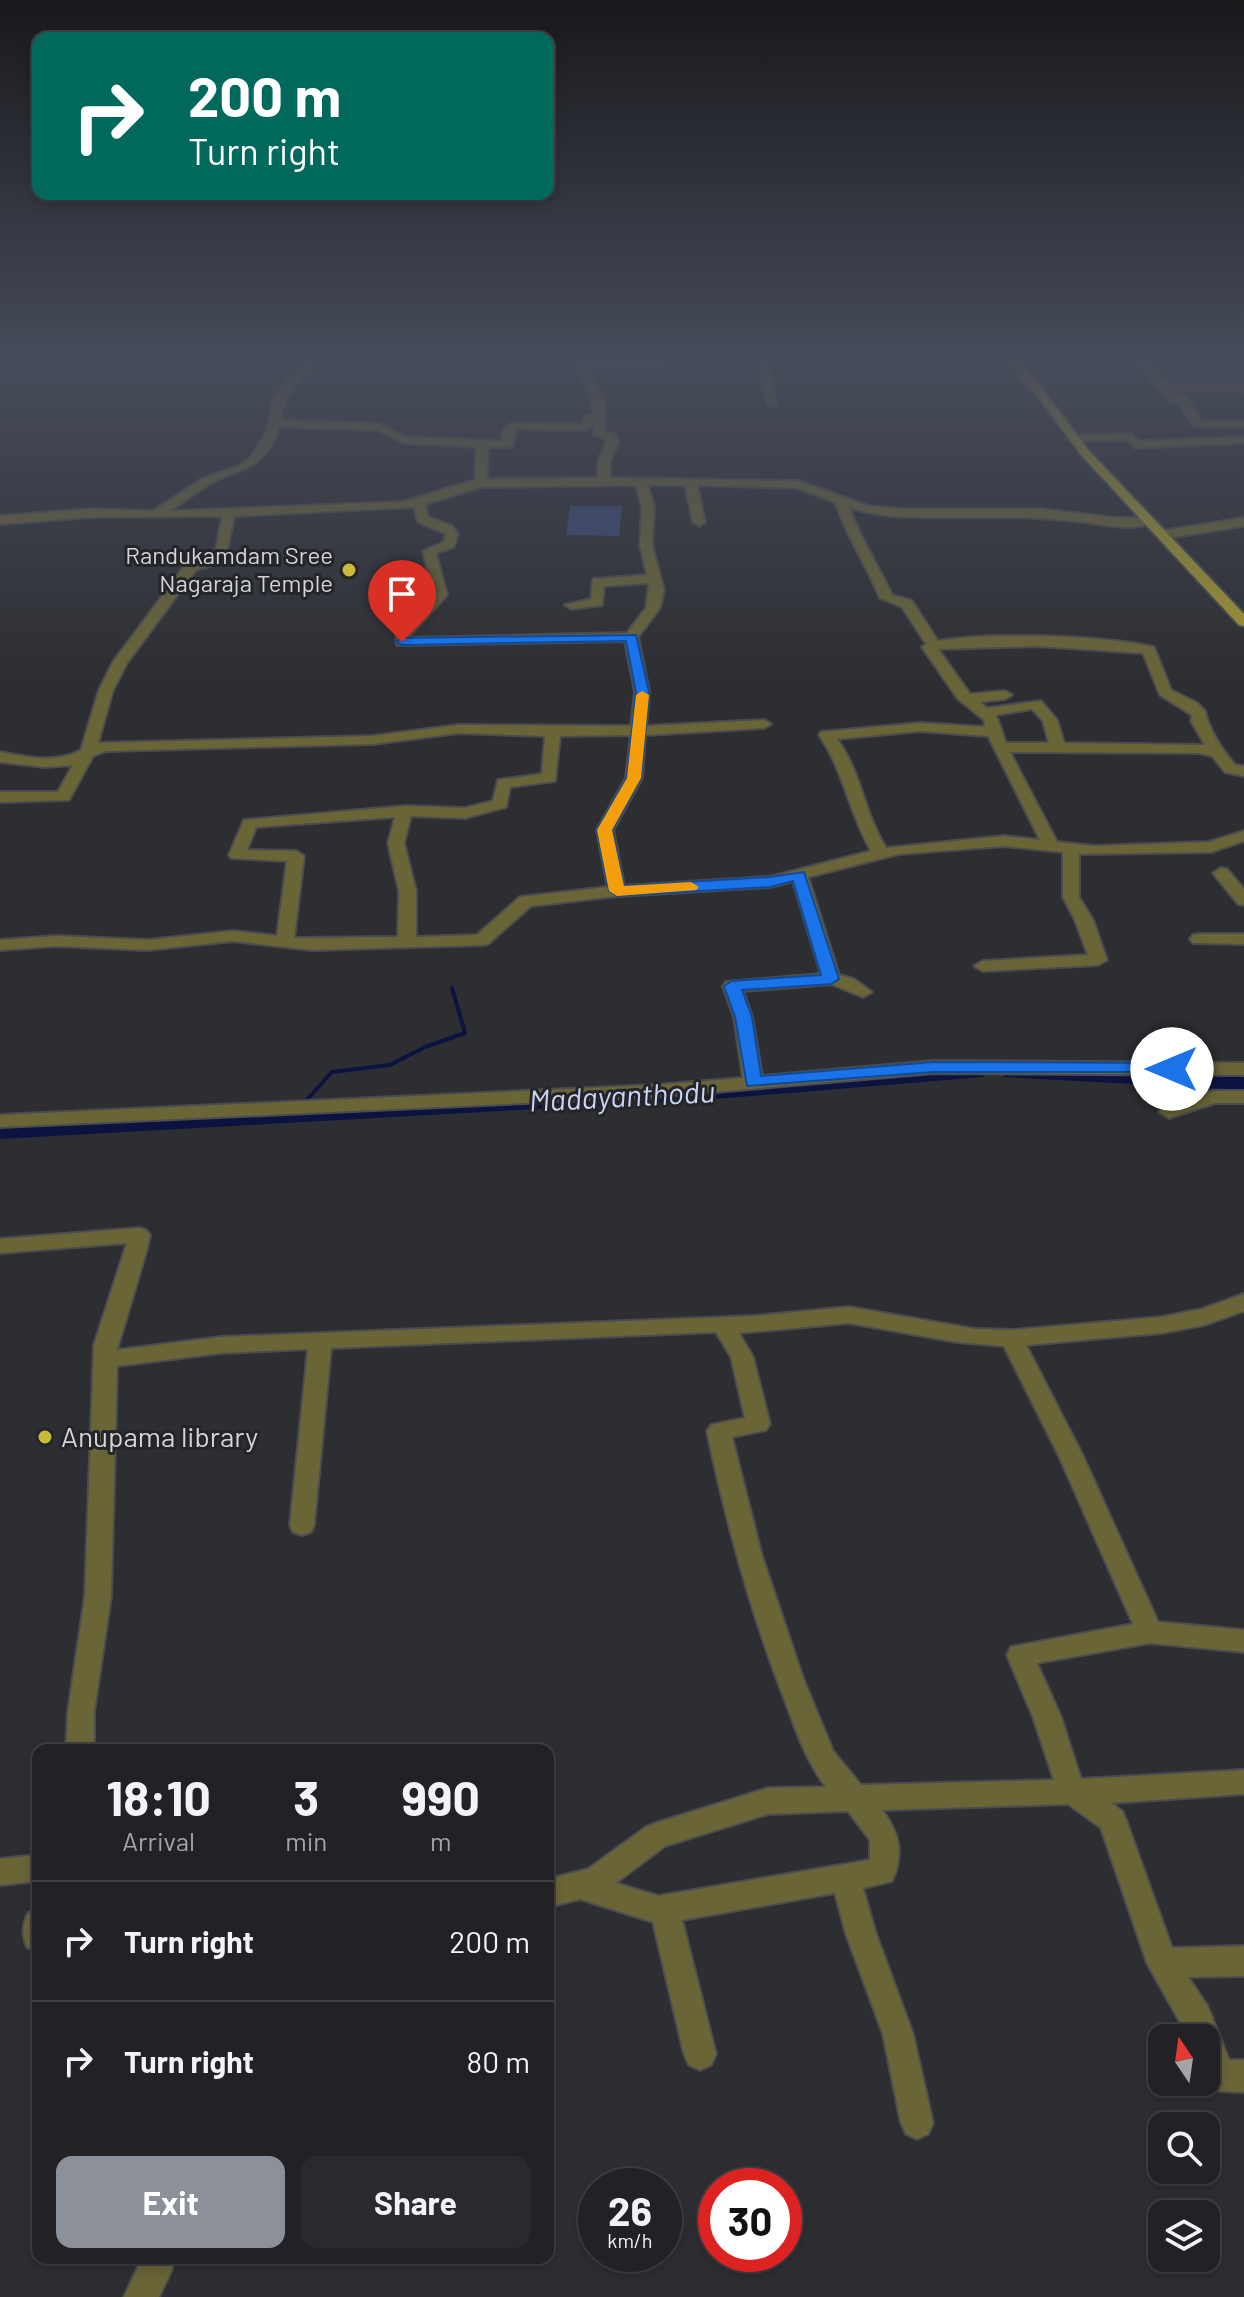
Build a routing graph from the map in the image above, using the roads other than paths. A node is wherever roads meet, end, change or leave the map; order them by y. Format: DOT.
graph roads {
  1 [pos="242,468"];
  2 [pos="481,468"];
  3 [pos="604,468"];
  4 [pos="1100,468"];
  5 [pos="604,481"];
  6 [pos="641,481"];
  7 [pos="690,481"];
  8 [pos="481,483"];
  9 [pos="841,502"];
  10 [pos="419,503"];
  11 [pos="229,511"];
  12 [pos="155,515"];
  13 [pos="0,520"];
  14 [pos="1148,521"];
  15 [pos="699,522"];
  16 [pos="1244,522"];
  17 [pos="1161,535"];
  18 [pos="654,579"];
  19 [pos="572,605"];
  20 [pos="1244,622"];
  21 [pos="631,637"];
  22 [pos="933,644"];
  23 [pos="1005,695"];
  24 [pos="967,699"];
  25 [pos="986,712"];
  26 [pos="764,724"];
  27 [pos="640,731"];
  28 [pos="554,732"];
  29 [pos="997,740"];
  30 [pos="1058,747"];
  31 [pos="89,750"];
  32 [pos="1217,753"];
  33 [pos="0,757"];
  34 [pos="1244,771"];
  35 [pos="0,797"];
  36 [pos="406,811"];
  37 [pos="1244,836"];
  38 [pos="1050,844"];
  39 [pos="1071,849"];
  40 [pos="880,852"];
  41 [pos="1221,873"];
  42 [pos="799,875"];
  43 [pos="617,891"];
  44 [pos="1244,900"];
  45 [pos="1199,939"];
  46 [pos="1244,939"];
  47 [pos="285,941"];
  48 [pos="406,943"];
  49 [pos="0,945"];
  50 [pos="983,966"];
  51 [pos="831,979"];
  52 [pos="863,992"];
  53 [pos="1244,1069"];
  54 [pos="753,1082"];
  55 [pos="1244,1097"];
  56 [pos="1169,1112"];
  57 [pos="0,1121"];
  58 [pos="0,1246"];
  59 [pos="1244,1302"];
  60 [pos="722,1324"];
  61 [pos="1011,1337"];
  62 [pos="320,1341"];
  63 [pos="109,1360"];
  64 [pos="302,1525"];
  65 [pos="1150,1632"];
  66 [pos="1244,1641"];
  67 [pos="80,1744"];
  68 [pos="1244,1782"];
  69 [pos="1071,1790"];
  70 [pos="857,1798"];
  71 [pos="32,1869"];
  72 [pos="0,1872"];
  73 [pos="846,1878"];
  74 [pos="580,1885"];
  75 [pos="554,1892"];
  76 [pos="665,1909"];
  77 [pos="1244,1961"];
  78 [pos="1162,1963"];
  79 [pos="1199,2024"];
  80 [pos="700,2054"];
  81 [pos="1220,2075"];
  82 [pos="1244,2076"];
  83 [pos="917,2123"];
  84 [pos="155,2264"];
  85 [pos="141,2297"];
  1 -- 12 [label="street"];
  2 -- 8 [label="street"];
  3 -- 5 [label="street"];
  4 -- 14 [label="main road"];
  5 -- 6 [label="street"];
  5 -- 8 [label="street"];
  6 -- 7 [label="street"];
  6 -- 18 [label="street"];
  7 -- 9 [label="street"];
  7 -- 15 [label="street"];
  8 -- 10 [label="street"];
  9 -- 14 [label="street"];
  9 -- 22 [label="street"];
  10 -- 11 [label="street"];
  10 -- 21 [label="street"];
  11 -- 12 [label="street"];
  11 -- 31 [label="street"];
  12 -- 13 [label="street"];
  14 -- 17 [label="main road"];
  16 -- 17 [label="street"];
  17 -- 20 [label="main road"];
  18 -- 19 [label="street"];
  18 -- 21 [label="street"];
  21 -- 27 [label="street"];
  22 -- 24 [label="street"];
  22 -- 32 [label="street"];
  23 -- 24 [label="street"];
  24 -- 25 [label="street"];
  25 -- 29 [label="street"];
  25 -- 30 [label="street"];
  26 -- 27 [label="street"];
  27 -- 28 [label="street"];
  27 -- 43 [label="street"];
  28 -- 31 [label="street"];
  28 -- 36 [label="street"];
  29 -- 30 [label="street"];
  29 -- 38 [label="street"];
  29 -- 40 [label="street"];
  30 -- 32 [label="street"];
  31 -- 33 [label="street"];
  31 -- 35 [label="street"];
  32 -- 34 [label="street"];
  36 -- 47 [label="street"];
  36 -- 48 [label="street"];
  37 -- 39 [label="street"];
  38 -- 39 [label="street"];
  38 -- 40 [label="street"];
  39 -- 50 [label="street"];
  40 -- 42 [label="street"];
  41 -- 44 [label="street"];
  42 -- 43 [label="street"];
  42 -- 51 [label="street"];
  43 -- 48 [label="street"];
  45 -- 46 [label="street"];
  47 -- 48 [label="street"];
  47 -- 49 [label="street"];
  51 -- 52 [label="street"];
  51 -- 54 [label="street"];
  53 -- 54 [label="street"];
  54 -- 57 [label="street"];
  55 -- 56 [label="street"];
  58 -- 63 [label="street"];
  59 -- 61 [label="street"];
  60 -- 61 [label="street"];
  60 -- 62 [label="street"];
  60 -- 70 [label="street"];
  61 -- 65 [label="street"];
  62 -- 63 [label="street"];
  62 -- 64 [label="street"];
  63 -- 67 [label="street"];
  65 -- 66 [label="street"];
  65 -- 69 [label="street"];
  68 -- 69 [label="street"];
  69 -- 70 [label="street"];
  69 -- 78 [label="street"];
  70 -- 73 [label="street"];
  70 -- 74 [label="street"];
  71 -- 72 [label="street"];
  73 -- 76 [label="street"];
  73 -- 83 [label="street"];
  74 -- 75 [label="street"];
  74 -- 76 [label="street"];
  76 -- 80 [label="street"];
  77 -- 78 [label="street"];
  78 -- 79 [label="street"];
  81 -- 82 [label="street"];
  84 -- 85 [label="street"];
}
